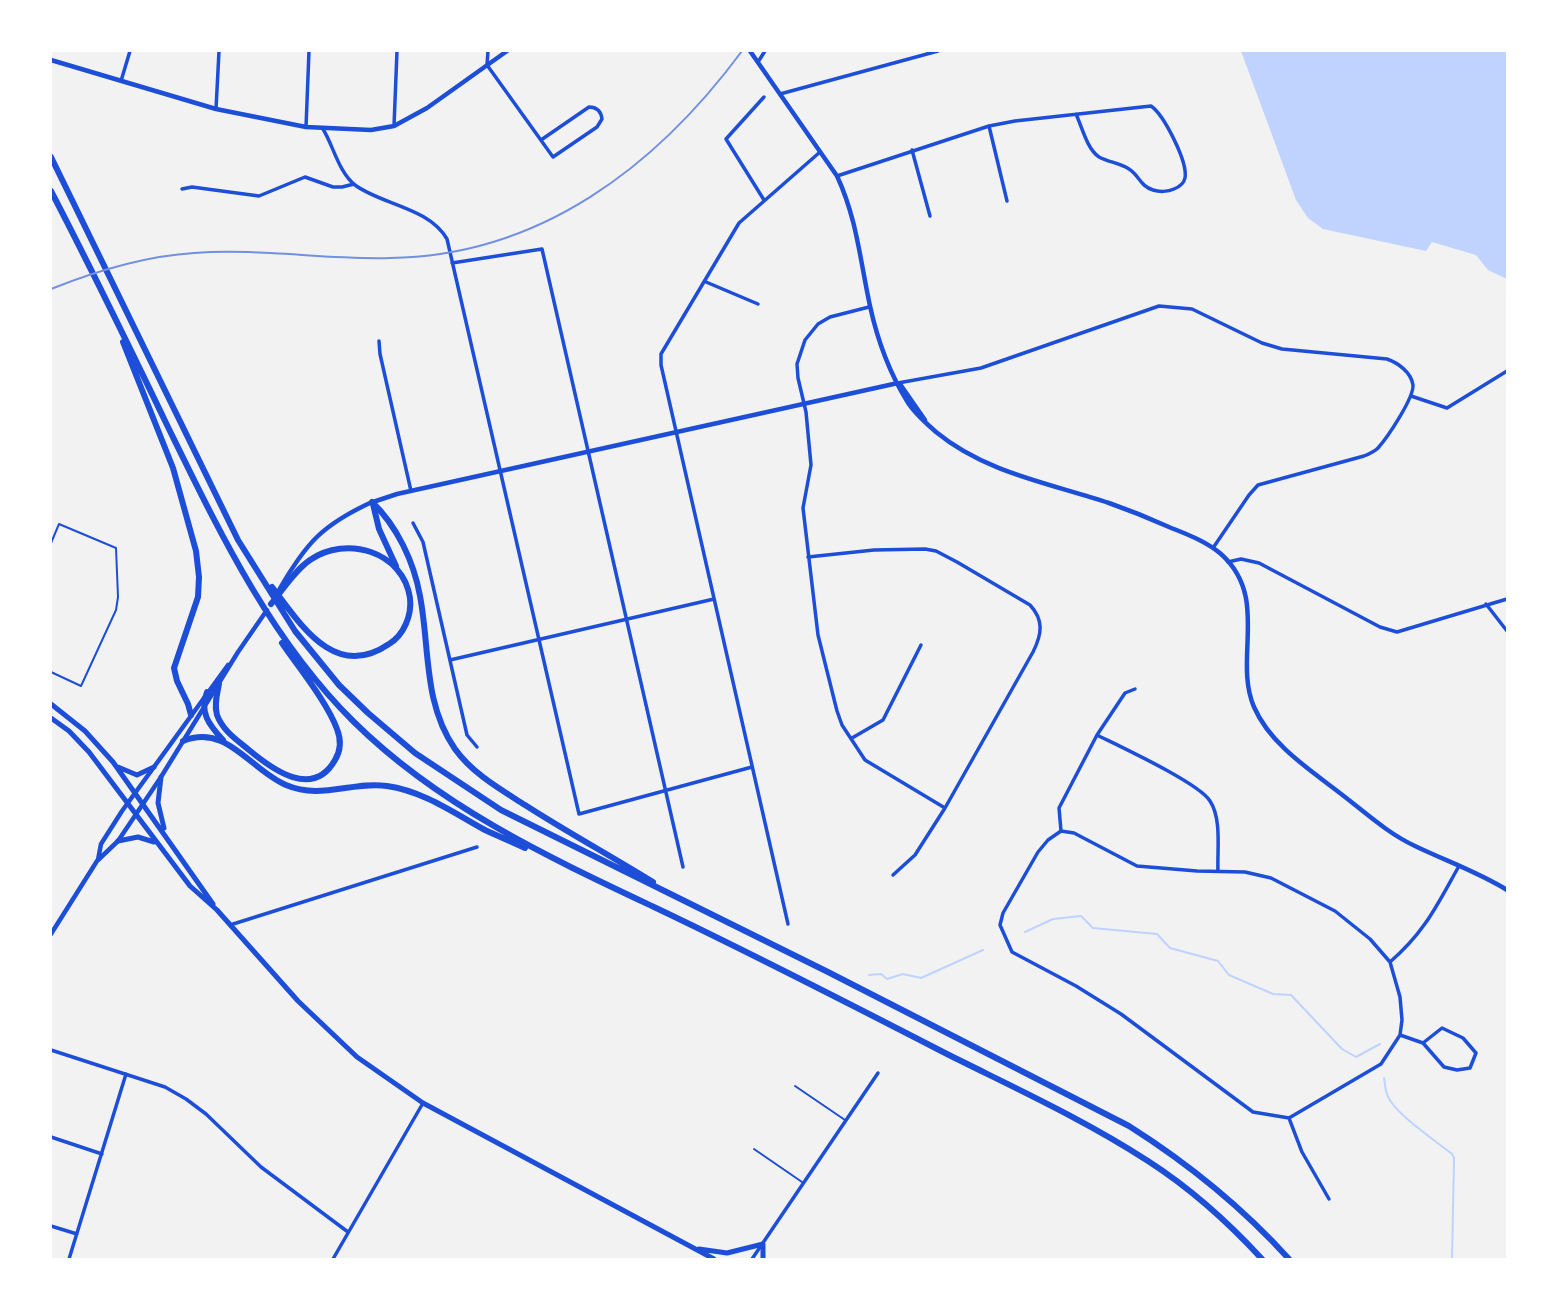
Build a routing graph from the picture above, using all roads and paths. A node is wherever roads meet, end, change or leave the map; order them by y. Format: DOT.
graph roads {
  1 [pos="130,51"];
  2 [pos="219,51"];
  3 [pos="309,51"];
  4 [pos="397,51"];
  5 [pos="488,51"];
  6 [pos="507,51"];
  7 [pos="750,51"];
  8 [pos="765,51"];
  9 [pos="938,51"];
  10 [pos="51,60"];
  11 [pos="758,62"];
  12 [pos="487,65"];
  13 [pos="121,81"];
  14 [pos="780,94"];
  15 [pos="764,97"];
  16 [pos="216,109"];
  17 [pos="1076,114"];
  18 [pos="989,125"];
  19 [pos="394,126"];
  20 [pos="306,127"];
  21 [pos="323,129"];
  22 [pos="541,140"];
  23 [pos="912,150"];
  24 [pos="821,151"];
  25 [pos="51,157"];
  26 [pos="837,176"];
  27 [pos="354,184"];
  28 [pos="182,189"];
  29 [pos="51,191"];
  30 [pos="764,200"];
  31 [pos="1007,201"];
  32 [pos="930,216"];
  33 [pos="453,262"];
  34 [pos="705,281"];
  35 [pos="108,304"];
  36 [pos="758,304"];
  37 [pos="870,306"];
  38 [pos="379,341"];
  39 [pos="1507,371"];
  40 [pos="898,383"];
  41 [pos="1411,396"];
  42 [pos="803,403"];
  43 [pos="676,432"];
  44 [pos="588,452"];
  45 [pos="499,471"];
  46 [pos="411,491"];
  47 [pos="372,502"];
  48 [pos="413,523"];
  49 [pos="51,543"];
  50 [pos="1213,548"];
  51 [pos="808,557"];
  52 [pos="250,560"];
  53 [pos="1228,562"];
  54 [pos="398,570"];
  55 [pos="292,574"];
  56 [pos="254,593"];
  57 [pos="714,599"];
  58 [pos="1507,599"];
  59 [pos="271,604"];
  60 [pos="1486,604"];
  61 [pos="626,619"];
  62 [pos="1507,631"];
  63 [pos="539,639"];
  64 [pos="921,645"];
  65 [pos="238,652"];
  66 [pos="450,660"];
  67 [pos="51,672"];
  68 [pos="219,684"];
  69 [pos="1135,689"];
  70 [pos="206,692"];
  71 [pos="51,704"];
  72 [pos="203,709"];
  73 [pos="191,715"];
  74 [pos="51,718"];
  75 [pos="1097,735"];
  76 [pos="851,739"];
  77 [pos="183,741"];
  78 [pos="224,741"];
  79 [pos="477,747"];
  80 [pos="113,762"];
  81 [pos="154,767"];
  82 [pos="752,767"];
  83 [pos="162,777"];
  84 [pos="665,789"];
  85 [pos="135,793"];
  86 [pos="127,804"];
  87 [pos="143,804"];
  88 [pos="945,808"];
  89 [pos="135,815"];
  90 [pos="1062,831"];
  91 [pos="168,837"];
  92 [pos="118,841"];
  93 [pos="156,844"];
  94 [pos="477,847"];
  95 [pos="97,861"];
  96 [pos="1459,866"];
  97 [pos="682,867"];
  98 [pos="572,868"];
  99 [pos="1218,871"];
  100 [pos="893,875"];
  101 [pos="1507,890"];
  102 [pos="689,903"];
  103 [pos="217,910"];
  104 [pos="54,921"];
  105 [pos="788,924"];
  106 [pos="230,925"];
  107 [pos="51,934"];
  108 [pos="1390,962"];
  109 [pos="1400,1035"];
  110 [pos="1423,1043"];
  111 [pos="51,1050"];
  112 [pos="878,1073"];
  113 [pos="126,1074"];
  114 [pos="794,1086"];
  115 [pos="423,1102"];
  116 [pos="1289,1118"];
  117 [pos="846,1121"];
  118 [pos="51,1137"];
  119 [pos="754,1149"];
  120 [pos="102,1154"];
  121 [pos="804,1183"];
  122 [pos="1329,1199"];
  123 [pos="51,1226"];
  124 [pos="348,1232"];
  125 [pos="77,1234"];
  126 [pos="763,1244"];
  127 [pos="695,1248"];
  128 [pos="69,1259"];
  129 [pos="333,1259"];
  130 [pos="714,1259"];
  131 [pos="752,1259"];
  132 [pos="763,1259"];
  133 [pos="1262,1259"];
  134 [pos="1289,1259"];
  1 -- 13 [label="street"];
  2 -- 16 [label="street"];
  3 -- 20 [label="street"];
  4 -- 19 [label="street"];
  5 -- 12 [label="street"];
  6 -- 12 [label="street"];
  7 -- 11 [label="street"];
  8 -- 11 [label="street"];
  9 -- 14 [label="street"];
  10 -- 13 [label="street"];
  11 -- 14 [label="street"];
  12 -- 19 [label="street"];
  12 -- 22 [label="street"];
  13 -- 16 [label="street"];
  14 -- 24 [label="street"];
  15 -- 30 [label="street"];
  16 -- 20 [label="street"];
  17 -- 17 [label="street"];
  17 -- 18 [label="street"];
  18 -- 23 [label="street"];
  18 -- 31 [label="street"];
  19 -- 21 [label="street"];
  20 -- 21 [label="street"];
  21 -- 27 [label="street"];
  22 -- 22 [label="street"];
  23 -- 26 [label="street"];
  23 -- 32 [label="street"];
  24 -- 26 [label="street"];
  24 -- 30 [label="street"];
  25 -- 52 [label="highway"];
  26 -- 37 [label="street"];
  27 -- 28 [label="street"];
  27 -- 33 [label="street"];
  29 -- 35 [label="highway"];
  30 -- 34 [label="street"];
  33 -- 44 [label="street"];
  33 -- 45 [label="street"];
  34 -- 36 [label="street"];
  34 -- 43 [label="street"];
  35 -- 56 [label="highway"];
  35 -- 73 [label="highway"];
  37 -- 40 [label="street"];
  37 -- 42 [label="street"];
  38 -- 46 [label="street"];
  39 -- 41 [label="street"];
  40 -- 41 [label="street"];
  40 -- 42 [label="street"];
  40 -- 50 [label="street"];
  41 -- 50 [label="street"];
  42 -- 43 [label="street"];
  42 -- 51 [label="street"];
  43 -- 44 [label="street"];
  43 -- 57 [label="street"];
  44 -- 45 [label="street"];
  44 -- 61 [label="street"];
  45 -- 46 [label="street"];
  45 -- 63 [label="street"];
  46 -- 47 [label="street"];
  47 -- 54 [label="highway"];
  47 -- 55 [label="street"];
  47 -- 102 [label="highway"];
  48 -- 66 [label="street"];
  49 -- 67 [label="lane"];
  50 -- 53 [label="street"];
  51 -- 76 [label="street"];
  51 -- 88 [label="street"];
  52 -- 54 [label="highway"];
  52 -- 102 [label="highway"];
  53 -- 60 [label="street"];
  53 -- 96 [label="street"];
  54 -- 55 [label="highway"];
  55 -- 59 [label="highway"];
  56 -- 68 [label="highway"];
  56 -- 98 [label="highway"];
  57 -- 61 [label="street"];
  57 -- 82 [label="street"];
  58 -- 60 [label="street"];
  59 -- 65 [label="street"];
  60 -- 62 [label="street"];
  61 -- 63 [label="street"];
  61 -- 84 [label="street"];
  63 -- 66 [label="street"];
  63 -- 84 [label="street"];
  64 -- 76 [label="street"];
  65 -- 68 [label="street"];
  65 -- 70 [label="street"];
  66 -- 79 [label="street"];
  68 -- 72 [label="street"];
  69 -- 75 [label="street"];
  70 -- 72 [label="highway"];
  70 -- 73 [label="street"];
  71 -- 80 [label="main road"];
  72 -- 77 [label="street"];
  72 -- 78 [label="highway"];
  73 -- 81 [label="street"];
  74 -- 86 [label="main road"];
  75 -- 90 [label="street"];
  75 -- 99 [label="street"];
  76 -- 88 [label="street"];
  77 -- 78 [label="highway"];
  77 -- 83 [label="street"];
  78 -- 98 [label="highway"];
  80 -- 81 [label="main road"];
  80 -- 85 [label="main road"];
  81 -- 85 [label="street"];
  82 -- 84 [label="street"];
  82 -- 105 [label="street"];
  83 -- 87 [label="street"];
  83 -- 91 [label="main road"];
  84 -- 97 [label="street"];
  85 -- 86 [label="street"];
  85 -- 87 [label="main road"];
  86 -- 89 [label="main road"];
  86 -- 95 [label="street"];
  87 -- 89 [label="street"];
  87 -- 91 [label="main road"];
  88 -- 100 [label="street"];
  89 -- 92 [label="street"];
  89 -- 93 [label="main road"];
  90 -- 99 [label="street"];
  90 -- 116 [label="street"];
  91 -- 103 [label="main road"];
  92 -- 93 [label="main road"];
  92 -- 95 [label="street"];
  93 -- 103 [label="main road"];
  94 -- 106 [label="street"];
  95 -- 104 [label="street"];
  96 -- 101 [label="street"];
  96 -- 108 [label="street"];
  98 -- 133 [label="highway"];
  99 -- 108 [label="street"];
  102 -- 134 [label="highway"];
  103 -- 106 [label="main road"];
  104 -- 107 [label="street"];
  106 -- 115 [label="main road"];
  108 -- 109 [label="street"];
  109 -- 110 [label="street"];
  109 -- 116 [label="street"];
  110 -- 110 [label="street"];
  111 -- 113 [label="street"];
  112 -- 117 [label="street"];
  113 -- 120 [label="street"];
  113 -- 124 [label="street"];
  114 -- 117 [label="lane"];
  115 -- 124 [label="street"];
  115 -- 127 [label="main road"];
  116 -- 122 [label="street"];
  117 -- 121 [label="street"];
  118 -- 120 [label="street"];
  119 -- 121 [label="lane"];
  120 -- 125 [label="street"];
  121 -- 126 [label="street"];
  123 -- 125 [label="street"];
  124 -- 129 [label="street"];
  125 -- 128 [label="street"];
  126 -- 127 [label="main road"];
  126 -- 131 [label="street"];
  126 -- 132 [label="main road"];
  127 -- 130 [label="main road"];
}
